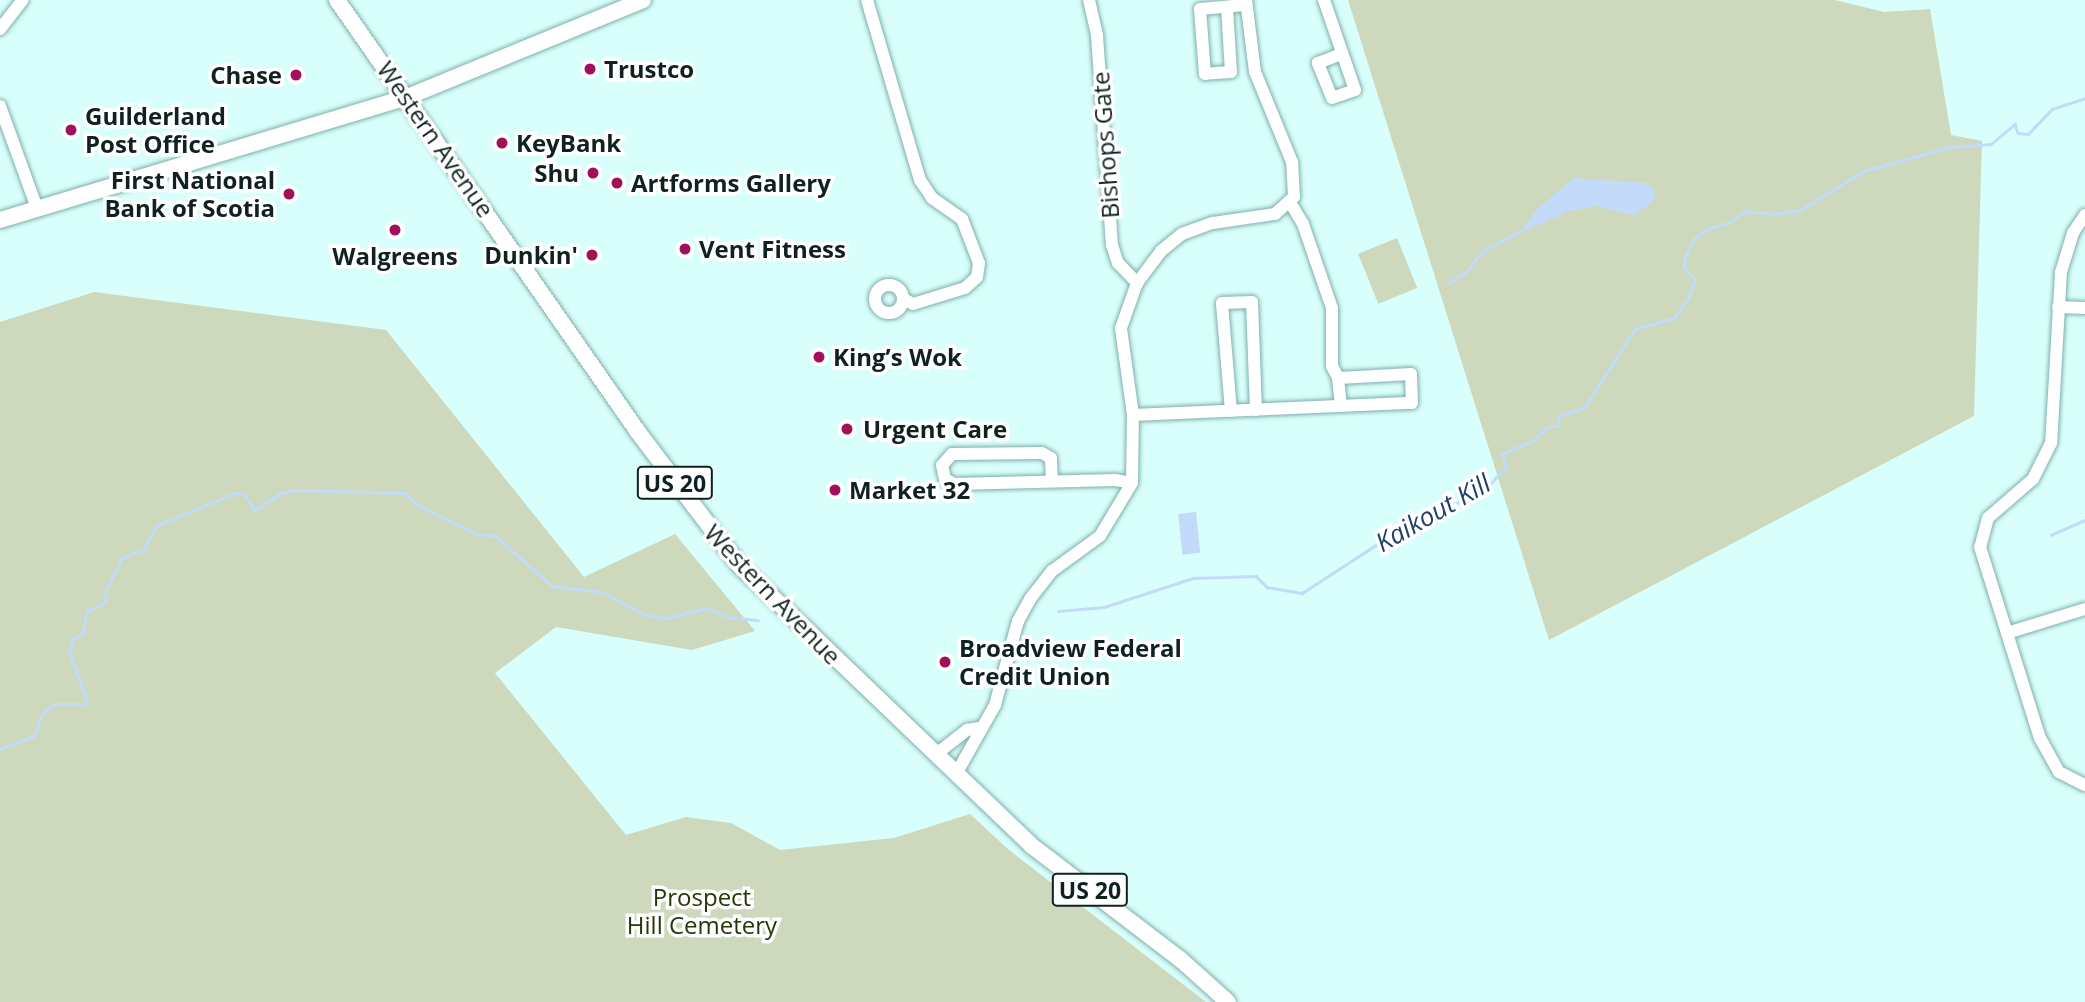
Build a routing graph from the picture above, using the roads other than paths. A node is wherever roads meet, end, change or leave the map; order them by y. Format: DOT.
graph roads {
  1 [pos="23,0"];
  2 [pos="337,0"];
  3 [pos="643,0"];
  4 [pos="867,0"];
  5 [pos="1088,0"];
  6 [pos="1324,0"];
  7 [pos="1246,2"];
  8 [pos="1227,7"];
  9 [pos="0,29"];
  10 [pos="1342,54"];
  11 [pos="407,97"];
  12 [pos="0,106"];
  13 [pos="1291,204"];
  14 [pos="37,208"];
  15 [pos="2085,215"];
  16 [pos="0,220"];
  17 [pos="1137,283"];
  18 [pos="904,299"];
  19 [pos="2058,307"];
  20 [pos="2085,308"];
  21 [pos="1338,378"];
  22 [pos="1341,406"];
  23 [pos="1256,410"];
  24 [pos="1231,411"];
  25 [pos="1133,415"];
  26 [pos="1052,480"];
  27 [pos="1132,483"];
  28 [pos="2085,609"];
  29 [pos="2007,633"];
  30 [pos="978,728"];
  31 [pos="935,755"];
  32 [pos="956,775"];
  33 [pos="2085,785"];
  34 [pos="1228,1002"];
  1 -- 9 [label="street"];
  2 -- 11 [label="main road, Western Avenue / US 20"];
  3 -- 11 [label="main road"];
  4 -- 18 [label="street"];
  5 -- 17 [label="street, Bishops Gate"];
  6 -- 10 [label="street"];
  7 -- 8 [label="street"];
  7 -- 13 [label="street"];
  8 -- 8 [label="street"];
  11 -- 14 [label="main road"];
  11 -- 31 [label="main road, Western Avenue / US 20"];
  12 -- 14 [label="street"];
  13 -- 17 [label="street"];
  13 -- 21 [label="street"];
  14 -- 16 [label="main road"];
  15 -- 19 [label="street"];
  17 -- 25 [label="street"];
  19 -- 20 [label="street"];
  19 -- 29 [label="street"];
  21 -- 22 [label="street"];
  21 -- 22 [label="street"];
  22 -- 23 [label="street"];
  23 -- 24 [label="street"];
  23 -- 24 [label="street"];
  24 -- 25 [label="street"];
  25 -- 27 [label="street"];
  26 -- 26 [label="street"];
  26 -- 27 [label="street"];
  27 -- 30 [label="street"];
  28 -- 29 [label="street"];
  29 -- 33 [label="street"];
  30 -- 31 [label="street"];
  30 -- 32 [label="street"];
  31 -- 32 [label="main road, Western Avenue / US 20"];
  32 -- 34 [label="main road, Western Avenue / US 20"];
}
